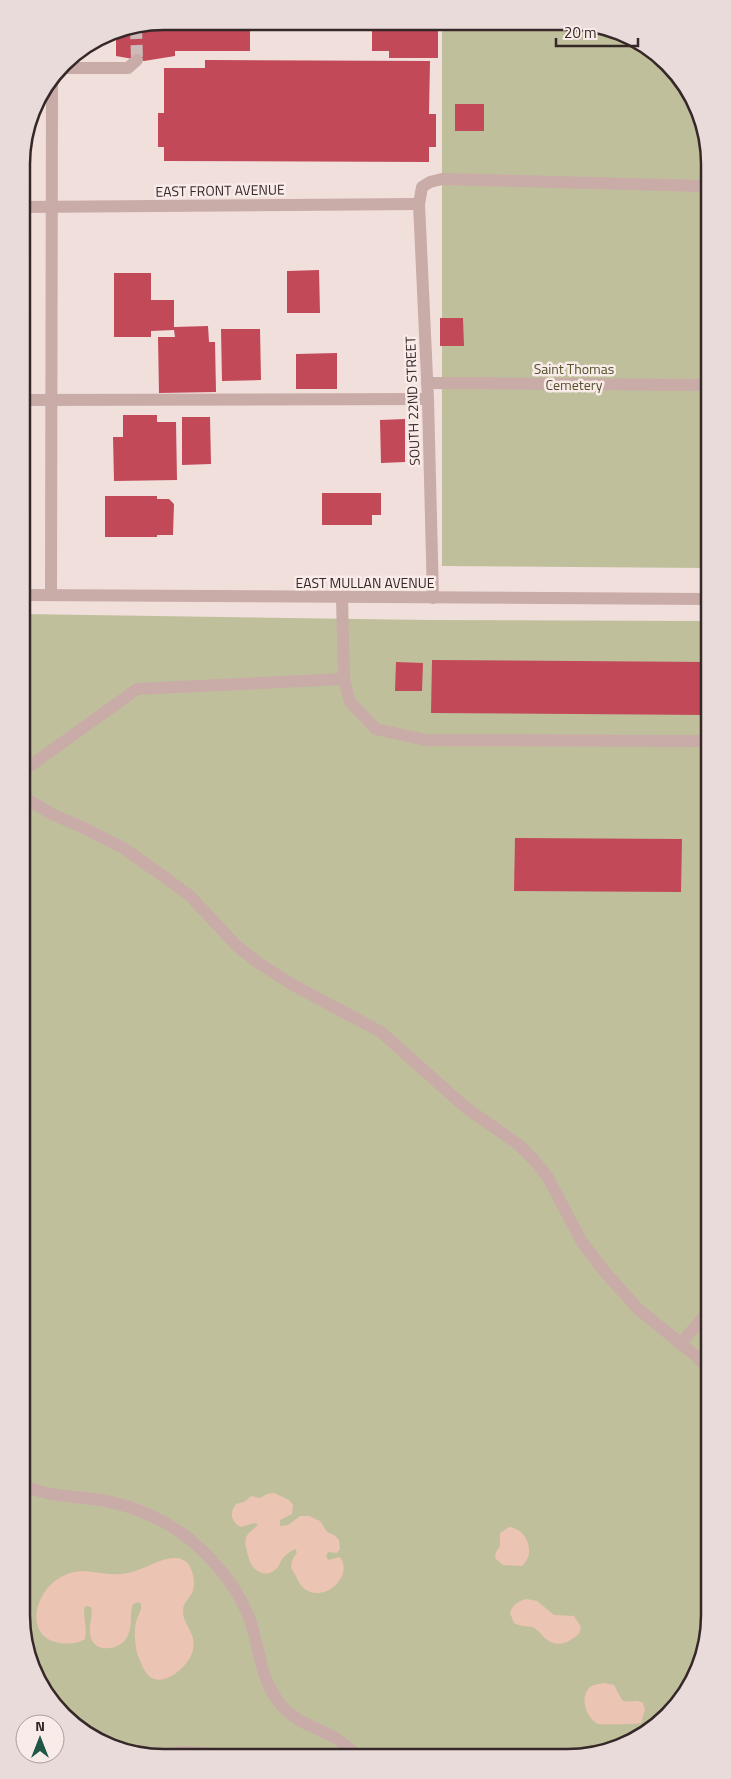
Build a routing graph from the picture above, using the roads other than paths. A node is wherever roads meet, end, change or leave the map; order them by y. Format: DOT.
graph roads {
  1 [pos="136,60"];
  2 [pos="70,68"];
  3 [pos="52,91"];
  4 [pos="701,186"];
  5 [pos="419,204"];
  6 [pos="30,207"];
  7 [pos="52,207"];
  8 [pos="427,383"];
  9 [pos="701,385"];
  10 [pos="30,400"];
  11 [pos="52,400"];
  12 [pos="428,400"];
  13 [pos="30,595"];
  14 [pos="51,595"];
  15 [pos="342,597"];
  16 [pos="433,598"];
  17 [pos="701,598"];
  18 [pos="344,680"];
  19 [pos="701,741"];
  20 [pos="30,766"];
  21 [pos="30,801"];
  22 [pos="701,1319"];
  23 [pos="680,1344"];
  24 [pos="701,1361"];
  25 [pos="30,1488"];
  26 [pos="350,1749"];
  1 -- 2 [label="street"];
  3 -- 7 [label="street"];
  4 -- 5 [label="street"];
  5 -- 7 [label="street, EAST FRONT AVENUE"];
  5 -- 8 [label="street, SOUTH 22ND STREET"];
  6 -- 7 [label="street, EAST FRONT AVENUE"];
  7 -- 11 [label="street"];
  8 -- 9 [label="street"];
  8 -- 12 [label="street, SOUTH 22ND STREET"];
  10 -- 11 [label="street"];
  11 -- 12 [label="street"];
  11 -- 14 [label="street"];
  12 -- 16 [label="street, SOUTH 22ND STREET"];
  13 -- 14 [label="street, EAST MULLAN AVENUE"];
  14 -- 15 [label="street, EAST MULLAN AVENUE"];
  15 -- 16 [label="street, EAST MULLAN AVENUE"];
  15 -- 18 [label="street"];
  16 -- 17 [label="street, EAST MULLAN AVENUE"];
  18 -- 19 [label="street"];
  18 -- 20 [label="street"];
  21 -- 23 [label="street"];
  22 -- 23 [label="street"];
  23 -- 24 [label="street"];
  25 -- 26 [label="street"];
}
